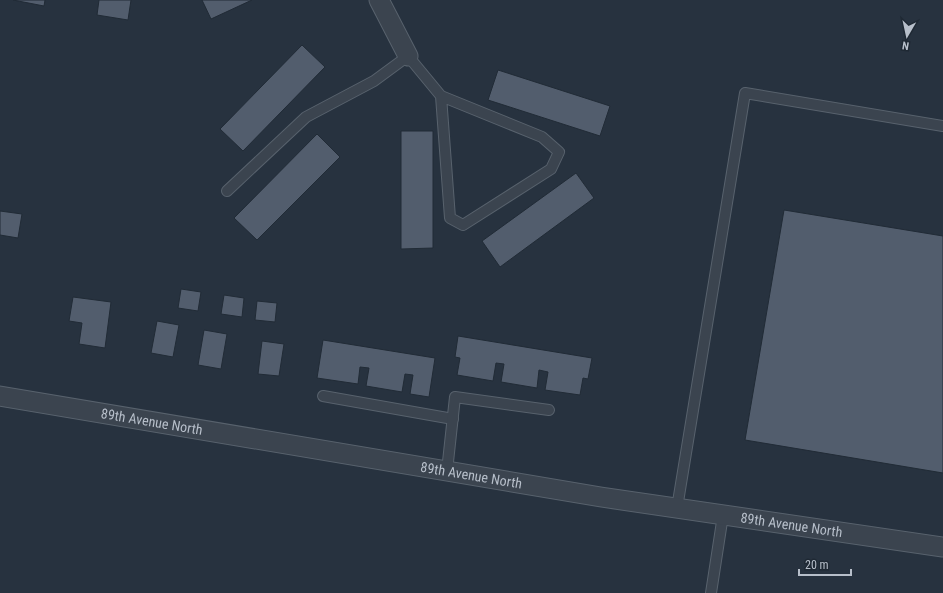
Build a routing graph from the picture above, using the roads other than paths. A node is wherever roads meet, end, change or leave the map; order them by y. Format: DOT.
graph roads {
  1 [pos="379,0"];
  2 [pos="408,56"];
  3 [pos="441,96"];
  4 [pos="943,126"];
  5 [pos="227,191"];
  6 [pos="0,396"];
  7 [pos="323,396"];
  8 [pos="549,410"];
  9 [pos="453,419"];
  10 [pos="447,471"];
  11 [pos="677,508"];
  12 [pos="723,515"];
  13 [pos="943,547"];
  14 [pos="711,593"];
  1 -- 2 [label="street"];
  2 -- 3 [label="lane"];
  2 -- 5 [label="lane"];
  3 -- 3 [label="lane"];
  4 -- 11 [label="lane"];
  6 -- 10 [label="street, 89th Avenue North"];
  7 -- 9 [label="lane"];
  8 -- 9 [label="lane"];
  9 -- 10 [label="lane"];
  10 -- 11 [label="street, 89th Avenue North"];
  11 -- 12 [label="street, 89th Avenue North"];
  12 -- 13 [label="street, 89th Avenue North"];
  12 -- 14 [label="lane"];
}
